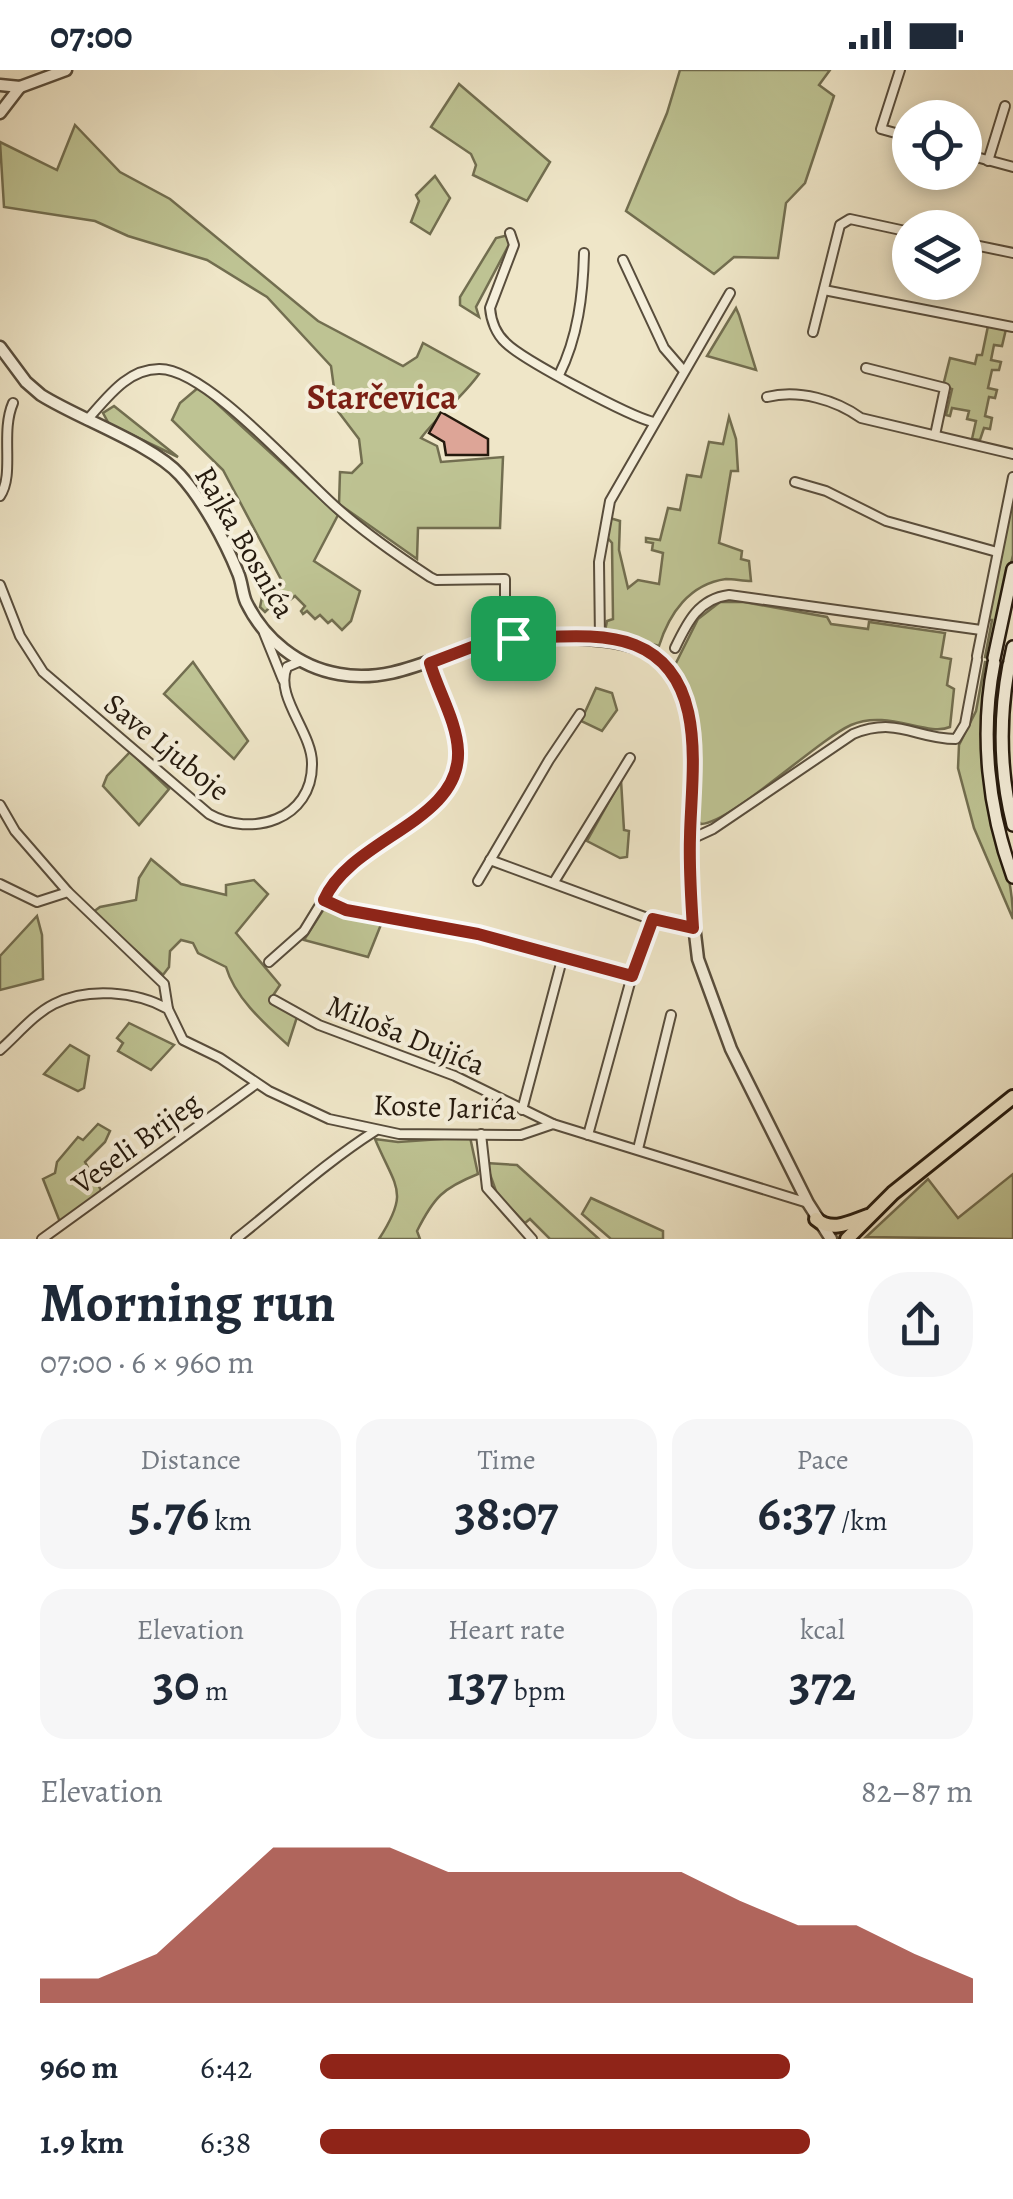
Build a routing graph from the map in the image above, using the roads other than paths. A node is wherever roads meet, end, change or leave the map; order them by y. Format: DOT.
graph roads {
  1 [pos="66,70"];
  2 [pos="900,70"];
  3 [pos="0,85"];
  4 [pos="20,87"];
  5 [pos="1005,106"];
  6 [pos="0,113"];
  7 [pos="892,131"];
  8 [pos="982,158"];
  9 [pos="988,160"];
  10 [pos="1013,168"];
  11 [pos="892,228"];
  12 [pos="510,233"];
  13 [pos="982,247"];
  14 [pos="584,253"];
  15 [pos="1013,253"];
  16 [pos="623,260"];
  17 [pos="824,290"];
  18 [pos="730,293"];
  19 [pos="1013,327"];
  20 [pos="813,332"];
  21 [pos="0,347"];
  22 [pos="866,368"];
  23 [pos="683,370"];
  24 [pos="559,375"];
  25 [pos="767,398"];
  26 [pos="13,403"];
  27 [pos="87,420"];
  28 [pos="653,422"];
  29 [pos="935,436"];
  30 [pos="1013,454"];
  31 [pos="1013,476"];
  32 [pos="795,482"];
  33 [pos="0,496"];
  34 [pos="998,552"];
  35 [pos="1013,569"];
  36 [pos="0,585"];
  37 [pos="262,629"];
  38 [pos="981,630"];
  39 [pos="513,638"];
  40 [pos="600,639"];
  41 [pos="1013,647"];
  42 [pos="676,648"];
  43 [pos="302,661"];
  44 [pos="430,663"];
  45 [pos="1010,668"];
  46 [pos="284,683"];
  47 [pos="580,714"];
  48 [pos="630,758"];
  49 [pos="1010,801"];
  50 [pos="0,805"];
  51 [pos="1013,824"];
  52 [pos="690,840"];
  53 [pos="490,860"];
  54 [pos="1013,877"];
  55 [pos="478,881"];
  56 [pos="554,882"];
  57 [pos="0,884"];
  58 [pos="68,892"];
  59 [pos="324,900"];
  60 [pos="653,919"];
  61 [pos="693,928"];
  62 [pos="564,956"];
  63 [pos="269,962"];
  64 [pos="632,976"];
  65 [pos="274,1000"];
  66 [pos="168,1009"];
  67 [pos="671,1015"];
  68 [pos="0,1050"];
  69 [pos="256,1084"];
  70 [pos="1013,1097"];
  71 [pos="522,1110"];
  72 [pos="553,1124"];
  73 [pos="375,1131"];
  74 [pos="481,1134"];
  75 [pos="588,1135"];
  76 [pos="638,1149"];
  77 [pos="793,1175"];
  78 [pos="776,1193"];
  79 [pos="808,1203"];
  80 [pos="870,1215"];
  81 [pos="816,1219"];
  82 [pos="42,1239"];
  83 [pos="236,1239"];
  84 [pos="532,1239"];
  85 [pos="831,1239"];
  86 [pos="847,1239"];
  1 -- 4 [label="street"];
  2 -- 7 [label="street"];
  3 -- 4 [label="street"];
  4 -- 6 [label="street"];
  5 -- 9 [label="street"];
  8 -- 9 [label="street"];
  9 -- 10 [label="street"];
  11 -- 17 [label="street"];
  12 -- 24 [label="street"];
  13 -- 15 [label="street"];
  14 -- 24 [label="street"];
  16 -- 23 [label="street"];
  17 -- 19 [label="street"];
  17 -- 20 [label="street"];
  18 -- 23 [label="street"];
  21 -- 27 [label="street, Rajka Bosnića"];
  22 -- 29 [label="street"];
  23 -- 28 [label="street"];
  24 -- 28 [label="street"];
  25 -- 29 [label="street"];
  26 -- 33 [label="street"];
  27 -- 37 [label="street, Rajka Bosnića"];
  27 -- 39 [label="street"];
  28 -- 40 [label="street"];
  29 -- 30 [label="street"];
  31 -- 34 [label="street"];
  32 -- 34 [label="street"];
  34 -- 38 [label="street"];
  35 -- 54 [label="main road"];
  36 -- 46 [label="street, Save Ljuboje"];
  37 -- 43 [label="street, Rajka Bosnića"];
  37 -- 46 [label="street, Save Ljuboje"];
  38 -- 42 [label="street"];
  38 -- 52 [label="street"];
  39 -- 40 [label="street"];
  39 -- 44 [label="street"];
  40 -- 52 [label="street"];
  41 -- 45 [label="main road"];
  43 -- 44 [label="street"];
  43 -- 46 [label="street"];
  44 -- 59 [label="street"];
  45 -- 49 [label="main road"];
  47 -- 53 [label="street"];
  48 -- 56 [label="street"];
  49 -- 51 [label="main road"];
  50 -- 58 [label="street, Koste Jarića"];
  52 -- 61 [label="street"];
  53 -- 55 [label="street"];
  53 -- 56 [label="street"];
  56 -- 60 [label="street"];
  57 -- 58 [label="street"];
  58 -- 66 [label="street, Koste Jarića"];
  59 -- 62 [label="street"];
  59 -- 63 [label="street"];
  60 -- 61 [label="street"];
  60 -- 64 [label="street"];
  61 -- 77 [label="street"];
  62 -- 64 [label="street"];
  62 -- 71 [label="street"];
  64 -- 75 [label="street"];
  65 -- 71 [label="street, Miloša Dujića"];
  66 -- 68 [label="street"];
  66 -- 69 [label="street, Koste Jarića"];
  67 -- 76 [label="street"];
  69 -- 73 [label="street, Koste Jarića"];
  69 -- 82 [label="street, Veseli Brijeg"];
  70 -- 80 [label="main road"];
  71 -- 72 [label="street, Miloša Dujića"];
  72 -- 74 [label="street, Koste Jarića"];
  72 -- 75 [label="street, Koste Jarića"];
  73 -- 74 [label="street, Koste Jarića"];
  73 -- 83 [label="street"];
  74 -- 84 [label="street"];
  75 -- 76 [label="street, Koste Jarića"];
  76 -- 78 [label="street, Koste Jarića"];
  77 -- 78 [label="street"];
  77 -- 79 [label="street"];
  78 -- 79 [label="street, Koste Jarića"];
  79 -- 81 [label="street"];
  80 -- 81 [label="main road"];
  80 -- 86 [label="main road"];
  81 -- 85 [label="street"];
}
